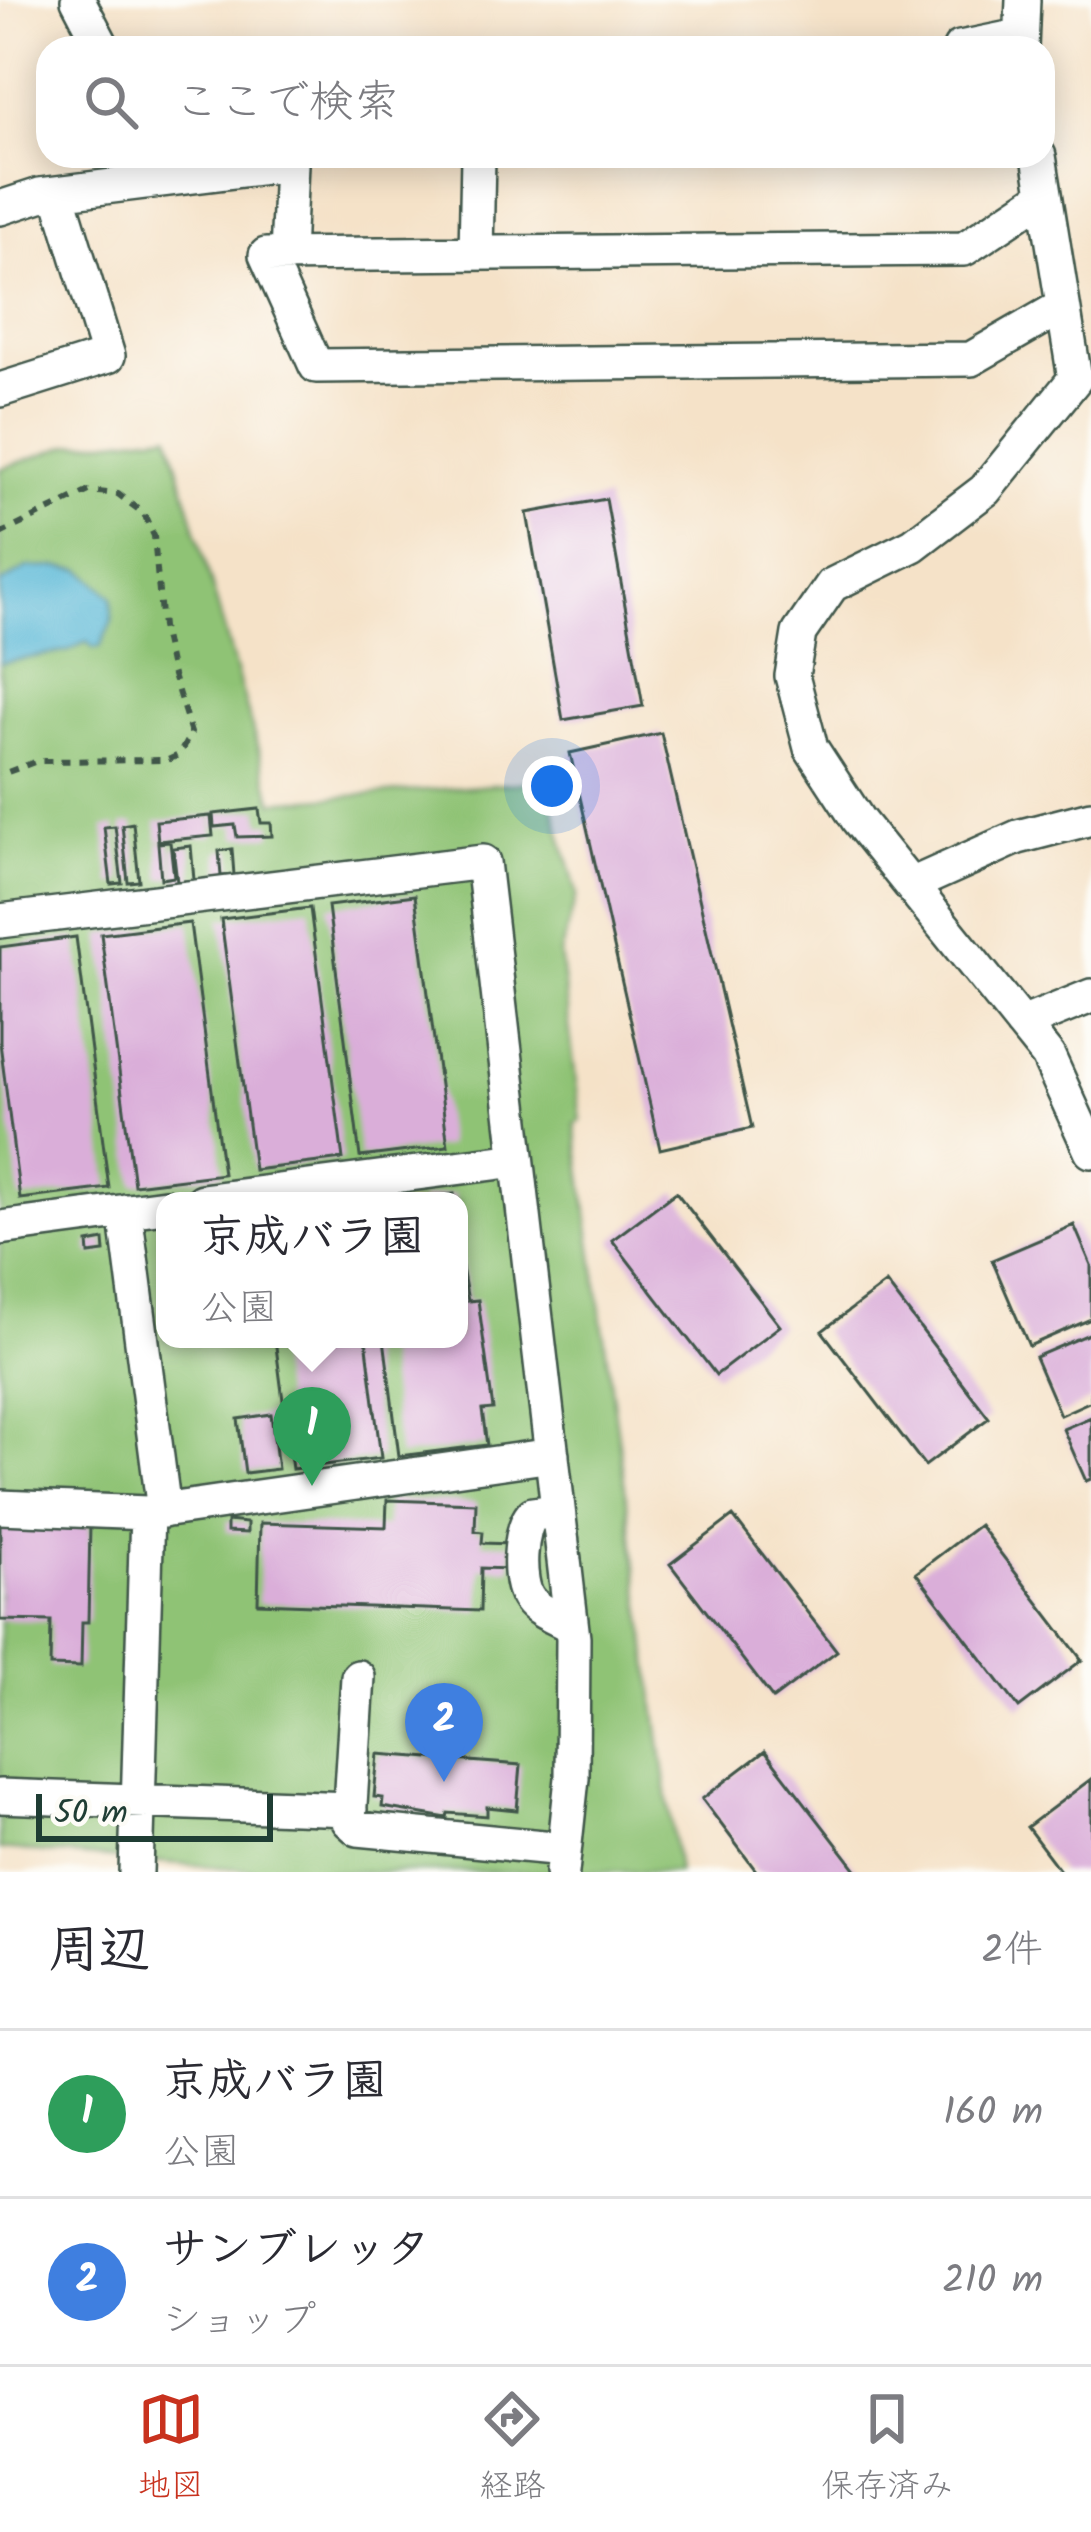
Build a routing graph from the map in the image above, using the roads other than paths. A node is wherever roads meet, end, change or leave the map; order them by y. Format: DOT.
graph roads {
  1 [pos="79,0"];
  2 [pos="1022,0"];
  3 [pos="97,36"];
  4 [pos="1020,36"];
  5 [pos="259,168"];
  6 [pos="291,168"];
  7 [pos="478,168"];
  8 [pos="1041,168"];
  9 [pos="58,193"];
  10 [pos="1045,195"];
  11 [pos="0,208"];
  12 [pos="476,253"];
  13 [pos="286,255"];
  14 [pos="1063,306"];
  15 [pos="0,390"];
  16 [pos="1091,818"];
  17 [pos="910,885"];
  18 [pos="0,921"];
  19 [pos="1091,996"];
  20 [pos="1022,1024"];
  21 [pos="1091,1151"];
  22 [pos="518,1160"];
  23 [pos="271,1192"];
  24 [pos="156,1207"];
  25 [pos="125,1211"];
  26 [pos="0,1228"];
  27 [pos="552,1455"];
  28 [pos="0,1508"];
  29 [pos="156,1512"];
  30 [pos="358,1677"];
  31 [pos="0,1796"];
  32 [pos="138,1801"];
  33 [pos="350,1809"];
  34 [pos="563,1861"];
  35 [pos="136,1872"];
  1 -- 3 [label="street"];
  2 -- 4 [label="street"];
  5 -- 9 [label="street"];
  6 -- 13 [label="street"];
  7 -- 12 [label="street"];
  8 -- 10 [label="street"];
  9 -- 11 [label="street"];
  9 -- 15 [label="street"];
  10 -- 12 [label="street"];
  10 -- 14 [label="street"];
  12 -- 13 [label="street"];
  13 -- 14 [label="street"];
  14 -- 17 [label="street"];
  16 -- 17 [label="street"];
  17 -- 20 [label="street"];
  18 -- 22 [label="street"];
  19 -- 20 [label="street"];
  20 -- 21 [label="street"];
  22 -- 23 [label="street"];
  22 -- 27 [label="street"];
  24 -- 25 [label="street"];
  25 -- 26 [label="street"];
  25 -- 29 [label="street"];
  27 -- 29 [label="street"];
  27 -- 34 [label="street"];
  28 -- 29 [label="street"];
  29 -- 32 [label="street"];
  30 -- 33 [label="street"];
  31 -- 32 [label="street"];
  32 -- 33 [label="street"];
  32 -- 35 [label="street"];
  33 -- 34 [label="street"];
}
